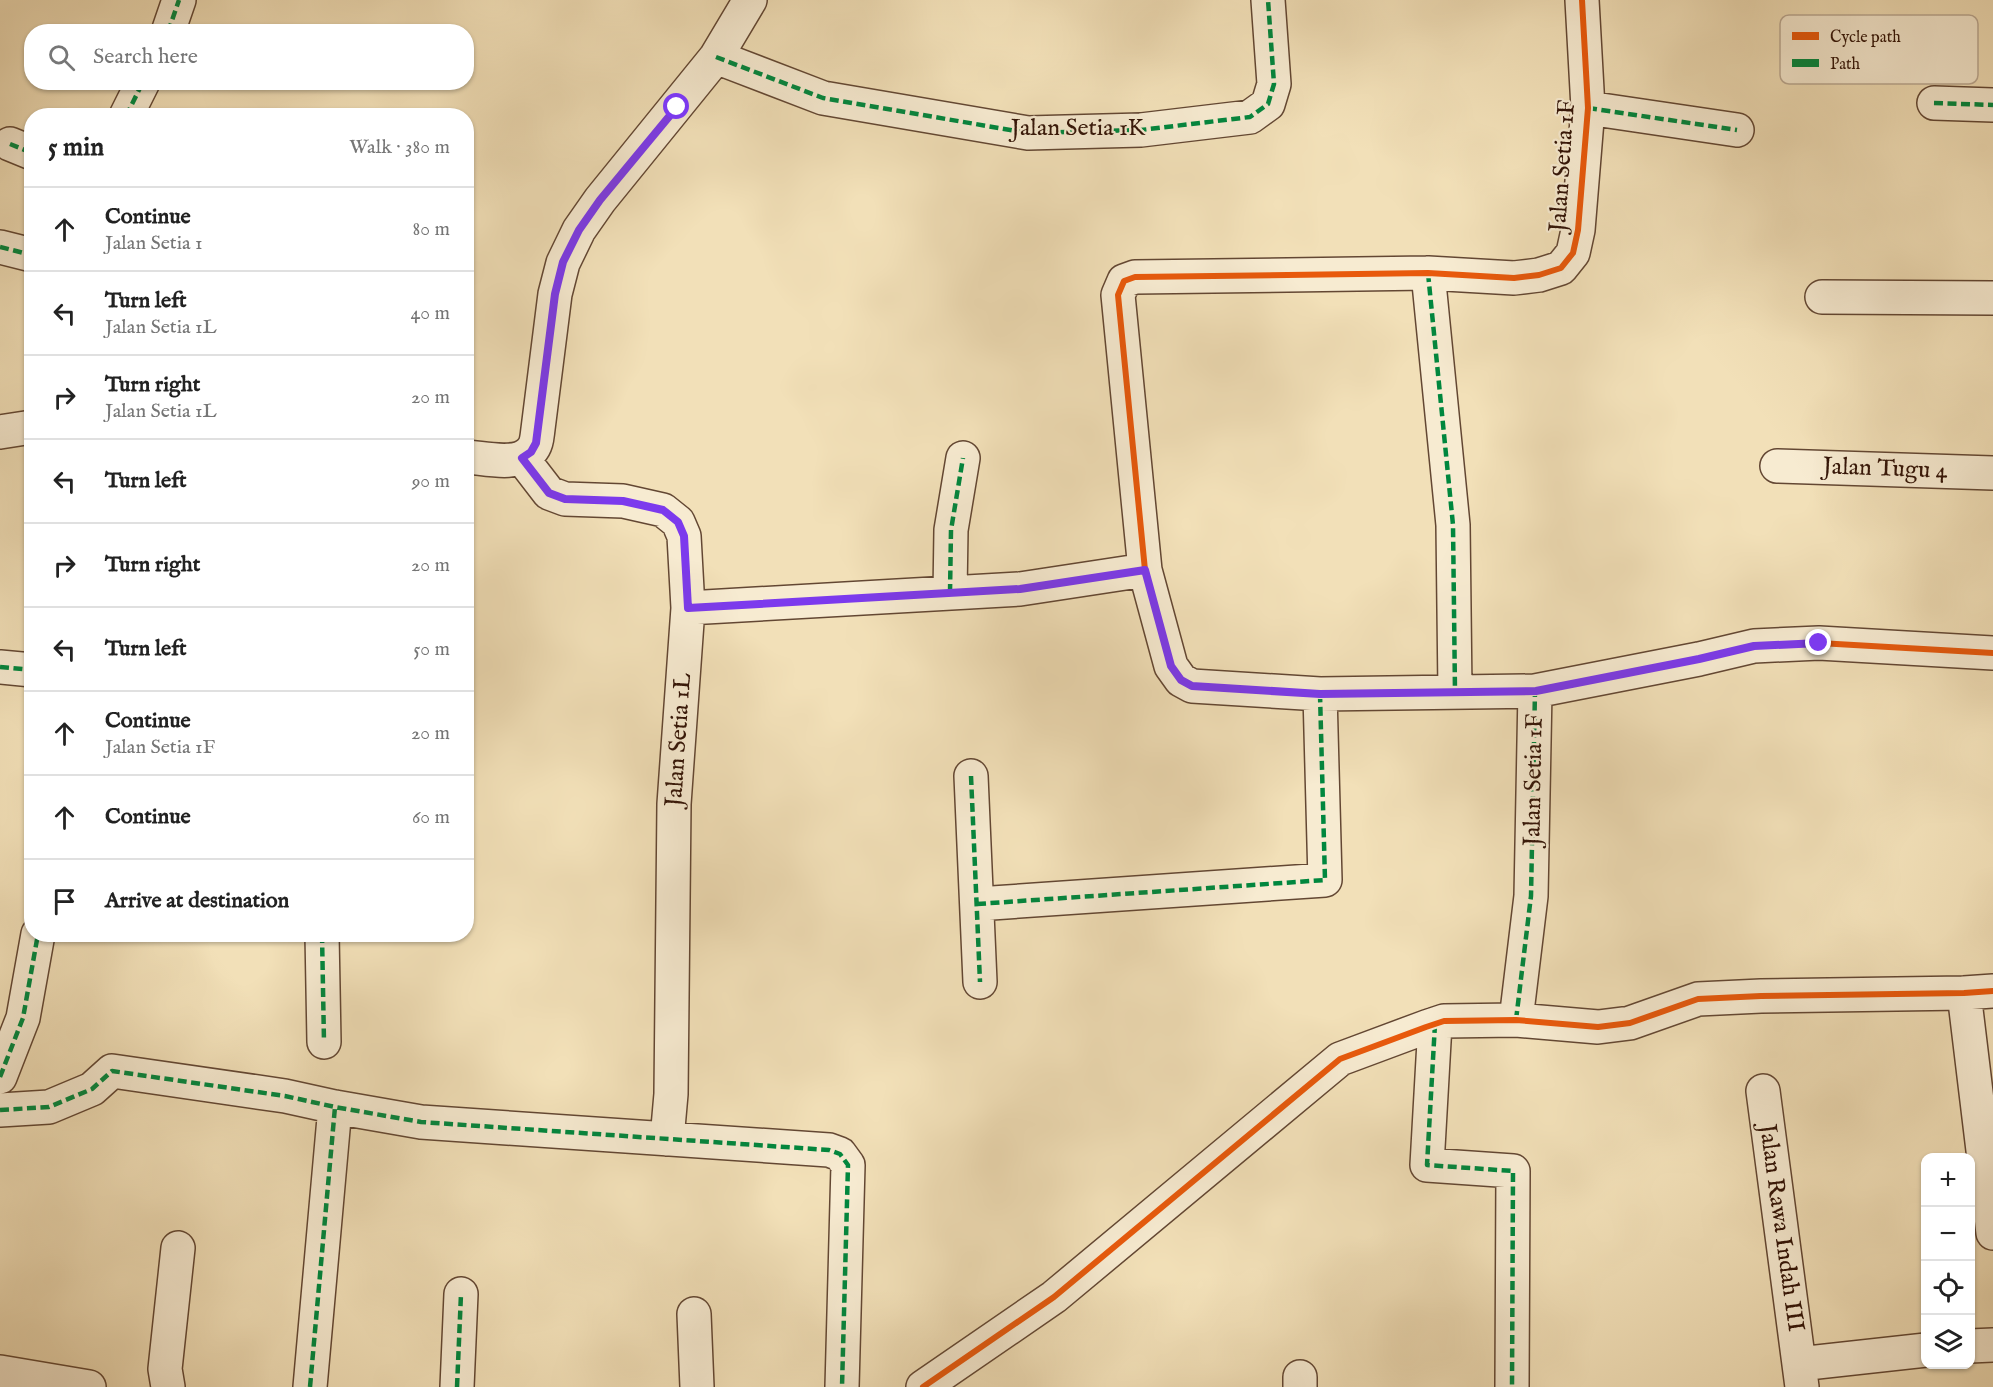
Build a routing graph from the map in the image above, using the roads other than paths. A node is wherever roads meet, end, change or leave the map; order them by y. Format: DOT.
graph roads {
  1 [pos="179,0"];
  2 [pos="750,0"];
  3 [pos="1268,0"];
  4 [pos="1582,0"];
  5 [pos="171,24"];
  6 [pos="716,57"];
  7 [pos="139,90"];
  8 [pos="1934,103"];
  9 [pos="1993,105"];
  10 [pos="130,108"];
  11 [pos="1587,108"];
  12 [pos="1737,130"];
  13 [pos="0,247"];
  14 [pos="24,253"];
  15 [pos="1428,273"];
  16 [pos="1822,297"];
  17 [pos="1993,298"];
  18 [pos="24,428"];
  19 [pos="0,432"];
  20 [pos="474,458"];
  21 [pos="522,458"];
  22 [pos="963,458"];
  23 [pos="1777,466"];
  24 [pos="1993,473"];
  25 [pos="1145,570"];
  26 [pos="950,593"];
  27 [pos="688,608"];
  28 [pos="1993,653"];
  29 [pos="0,667"];
  30 [pos="24,669"];
  31 [pos="1536,691"];
  32 [pos="1455,692"];
  33 [pos="1320,694"];
  34 [pos="971,776"];
  35 [pos="977,904"];
  36 [pos="37,942"];
  37 [pos="322,942"];
  38 [pos="980,982"];
  39 [pos="1979,992"];
  40 [pos="1516,1020"];
  41 [pos="1434,1024"];
  42 [pos="324,1042"];
  43 [pos="0,1077"];
  44 [pos="1763,1091"];
  45 [pos="335,1107"];
  46 [pos="0,1110"];
  47 [pos="667,1139"];
  48 [pos="1993,1233"];
  49 [pos="178,1248"];
  50 [pos="461,1294"];
  51 [pos="694,1314"];
  52 [pos="1993,1345"];
  53 [pos="1975,1346"];
  54 [pos="1921,1351"];
  55 [pos="0,1372"];
  56 [pos="1801,1375"];
  57 [pos="89,1387"];
  58 [pos="168,1387"];
  59 [pos="310,1387"];
  60 [pos="457,1387"];
  61 [pos="697,1387"];
  62 [pos="842,1387"];
  63 [pos="923,1387"];
  64 [pos="1512,1387"];
  1 -- 5 [label="street"];
  2 -- 6 [label="street"];
  3 -- 6 [label="street, Jalan Setia 1K"];
  4 -- 11 [label="street, Jalan Setia 1F"];
  6 -- 21 [label="street"];
  7 -- 10 [label="street"];
  8 -- 9 [label="street"];
  11 -- 12 [label="street"];
  11 -- 15 [label="street, Jalan Setia 1F"];
  13 -- 14 [label="street"];
  15 -- 25 [label="street, Jalan Setia 1F"];
  15 -- 32 [label="street"];
  16 -- 17 [label="street"];
  18 -- 19 [label="street"];
  20 -- 21 [label="street"];
  21 -- 27 [label="street, Jalan Setia 1L"];
  22 -- 26 [label="street"];
  23 -- 24 [label="street, Jalan Tugu 4"];
  25 -- 26 [label="street"];
  25 -- 33 [label="street, Jalan Setia 1F"];
  26 -- 27 [label="street"];
  27 -- 47 [label="street, Jalan Setia 1L"];
  28 -- 31 [label="street"];
  29 -- 30 [label="street"];
  31 -- 32 [label="street, Jalan Setia 1F"];
  31 -- 40 [label="street, Jalan Setia 1F"];
  32 -- 33 [label="street, Jalan Setia 1F"];
  33 -- 35 [label="street"];
  34 -- 35 [label="street"];
  35 -- 38 [label="street"];
  36 -- 43 [label="street"];
  37 -- 42 [label="street"];
  39 -- 40 [label="street"];
  39 -- 48 [label="street"];
  40 -- 41 [label="street"];
  41 -- 63 [label="street"];
  41 -- 64 [label="street"];
  44 -- 56 [label="street, Jalan Rawa Indah III"];
  45 -- 46 [label="street"];
  45 -- 47 [label="street"];
  45 -- 59 [label="street"];
  47 -- 62 [label="street"];
  49 -- 58 [label="street"];
  50 -- 60 [label="street"];
  51 -- 61 [label="street"];
  52 -- 53 [label="street"];
  54 -- 56 [label="street, Jalan Rawa Indah III"];
  55 -- 57 [label="street"];
}
